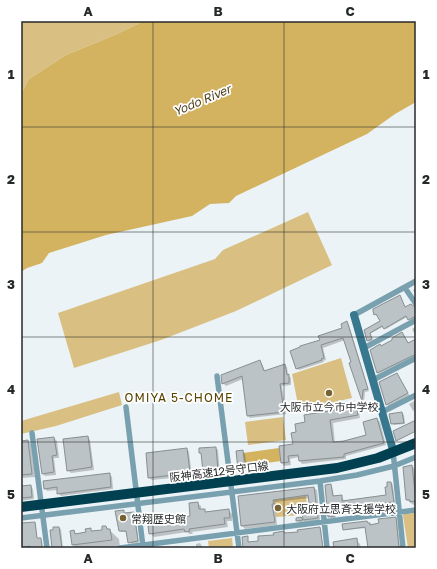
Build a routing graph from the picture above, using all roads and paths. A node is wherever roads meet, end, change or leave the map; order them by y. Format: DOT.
graph roads {
  1 [pos="416,281"];
  2 [pos="405,288"];
  3 [pos="416,304"];
  4 [pos="354,315"];
  5 [pos="416,320"];
  6 [pos="364,348"];
  7 [pos="416,358"];
  8 [pos="217,376"];
  9 [pos="373,380"];
  10 [pos="416,394"];
  11 [pos="126,407"];
  12 [pos="382,412"];
  13 [pos="32,434"];
  14 [pos="416,439"];
  15 [pos="416,443"];
  16 [pos="392,450"];
  17 [pos="416,450"];
  18 [pos="416,457"];
  19 [pos="394,466"];
  20 [pos="230,477"];
  21 [pos="320,481"];
  22 [pos="136,489"];
  23 [pos="232,492"];
  24 [pos="41,501"];
  25 [pos="21,503"];
  26 [pos="138,504"];
  27 [pos="21,508"];
  28 [pos="416,510"];
  29 [pos="399,513"];
  30 [pos="21,514"];
  31 [pos="43,516"];
  32 [pos="21,518"];
  33 [pos="324,521"];
  34 [pos="237,533"];
  35 [pos="143,547"];
  36 [pos="47,548"];
  37 [pos="120,548"];
  38 [pos="239,548"];
  39 [pos="327,548"];
  40 [pos="403,548"];
  1 -- 2 [label="street"];
  2 -- 3 [label="street"];
  2 -- 4 [label="street"];
  4 -- 6 [label="street"];
  5 -- 6 [label="street"];
  6 -- 9 [label="street"];
  7 -- 9 [label="street"];
  8 -- 20 [label="street"];
  9 -- 12 [label="street"];
  10 -- 12 [label="street"];
  11 -- 22 [label="street"];
  12 -- 16 [label="street"];
  13 -- 24 [label="street"];
  14 -- 16 [label="street"];
  15 -- 27 [label="highway, 阪神高速12号守口線, bridge"];
  16 -- 19 [label="street"];
  16 -- 20 [label="street"];
  17 -- 30 [label="highway, 阪神高速12号守口線"];
  18 -- 19 [label="street"];
  19 -- 21 [label="street"];
  19 -- 29 [label="street"];
  20 -- 22 [label="street"];
  20 -- 23 [label="street"];
  21 -- 23 [label="street"];
  21 -- 33 [label="street"];
  22 -- 24 [label="street"];
  22 -- 26 [label="street"];
  23 -- 26 [label="street"];
  23 -- 34 [label="street"];
  24 -- 25 [label="street"];
  24 -- 31 [label="street"];
  26 -- 31 [label="street"];
  26 -- 35 [label="street"];
  28 -- 29 [label="street"];
  29 -- 33 [label="street"];
  29 -- 40 [label="street"];
  31 -- 32 [label="street"];
  31 -- 36 [label="street"];
  33 -- 34 [label="street"];
  33 -- 39 [label="street"];
  34 -- 35 [label="street"];
  34 -- 38 [label="street"];
  35 -- 37 [label="street"];
}
